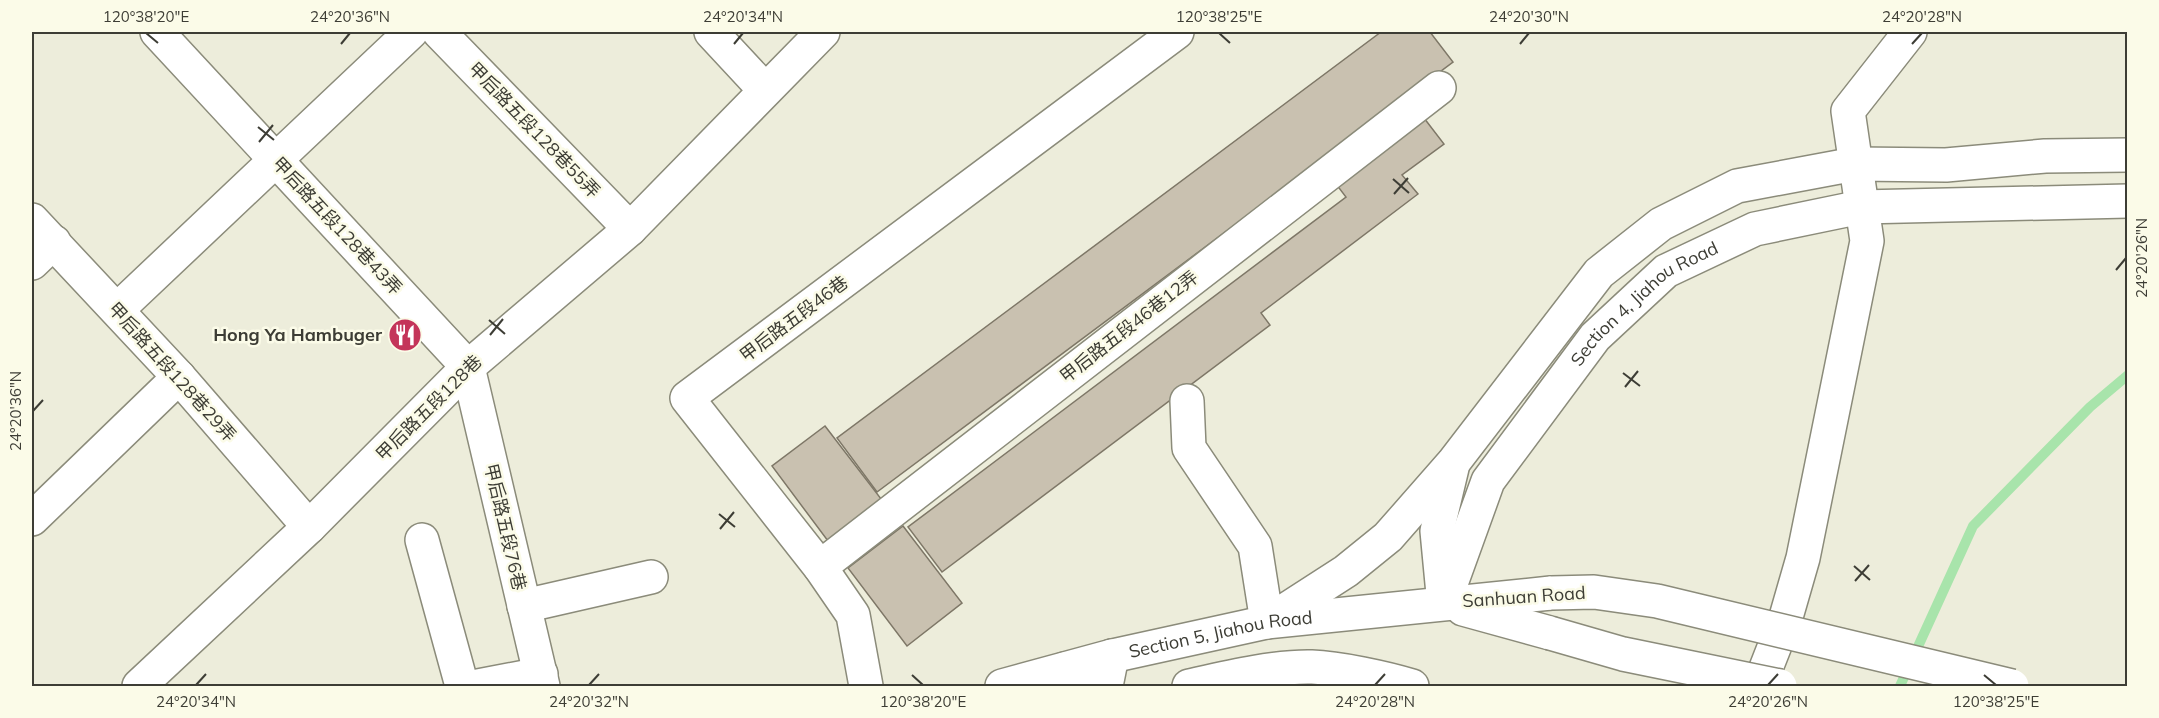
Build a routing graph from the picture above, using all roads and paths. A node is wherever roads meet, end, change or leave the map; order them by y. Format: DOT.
graph roads {
  1 [pos="157,32"];
  2 [pos="411,32"];
  3 [pos="440,32"];
  4 [pos="711,32"];
  5 [pos="823,32"];
  6 [pos="1177,32"];
  7 [pos="1910,32"];
  8 [pos="1438,88"];
  9 [pos="764,89"];
  10 [pos="2127,155"];
  11 [pos="277,161"];
  12 [pos="1855,164"];
  13 [pos="2127,201"];
  14 [pos="1862,207"];
  15 [pos="630,229"];
  16 [pos="39,242"];
  17 [pos="117,310"];
  18 [pos="468,367"];
  19 [pos="179,377"];
  20 [pos="1188,401"];
  21 [pos="1453,463"];
  22 [pos="32,519"];
  23 [pos="309,527"];
  24 [pos="422,540"];
  25 [pos="820,567"];
  26 [pos="651,577"];
  27 [pos="1444,603"];
  28 [pos="524,606"];
  29 [pos="1267,622"];
  30 [pos="1109,671"];
  31 [pos="1072,678"];
  32 [pos="542,680"];
  33 [pos="139,687"];
  34 [pos="462,687"];
  35 [pos="478,687"];
  36 [pos="866,687"];
  37 [pos="1002,687"];
  38 [pos="1189,687"];
  39 [pos="1412,687"];
  40 [pos="1759,687"];
  41 [pos="1780,687"];
  42 [pos="2012,687"];
  1 -- 11 [label="street, 甲后路五段128巷43弄"];
  2 -- 11 [label="street"];
  3 -- 15 [label="street, 甲后路五段128巷55弄"];
  4 -- 9 [label="street"];
  5 -- 9 [label="street, 甲后路五段128巷"];
  6 -- 25 [label="street, 甲后路五段46巷"];
  7 -- 12 [label="street"];
  8 -- 25 [label="street, 甲后路五段46巷12弄"];
  9 -- 15 [label="street, 甲后路五段128巷"];
  10 -- 12 [label="street"];
  11 -- 17 [label="street"];
  11 -- 18 [label="street, 甲后路五段128巷43弄"];
  12 -- 14 [label="street"];
  12 -- 21 [label="street"];
  13 -- 14 [label="street, Section 4, Jiahou Road"];
  14 -- 27 [label="street, Section 4, Jiahou Road"];
  14 -- 40 [label="street"];
  15 -- 18 [label="street, 甲后路五段128巷"];
  16 -- 17 [label="street, 甲后路五段128巷29弄"];
  17 -- 19 [label="street, 甲后路五段128巷29弄"];
  18 -- 23 [label="street, 甲后路五段128巷"];
  18 -- 28 [label="street, 甲后路五段76巷"];
  19 -- 22 [label="street"];
  19 -- 23 [label="street, 甲后路五段128巷29弄"];
  20 -- 29 [label="street"];
  21 -- 27 [label="street"];
  21 -- 29 [label="street"];
  23 -- 33 [label="street, 甲后路五段128巷"];
  24 -- 34 [label="street"];
  25 -- 36 [label="street, 甲后路五段46巷"];
  26 -- 28 [label="street"];
  27 -- 29 [label="street, Section 5, Jiahou Road"];
  27 -- 41 [label="street, Sanhuan Road, bridge"];
  27 -- 42 [label="street, Sanhuan Road, bridge"];
  28 -- 32 [label="street, 甲后路五段76巷"];
  29 -- 30 [label="street, Section 5, Jiahou Road"];
  30 -- 31 [label="street, Section 5, Jiahou Road"];
  31 -- 37 [label="street, Section 5, Jiahou Road"];
  32 -- 35 [label="street"];
  38 -- 39 [label="street"];
}
